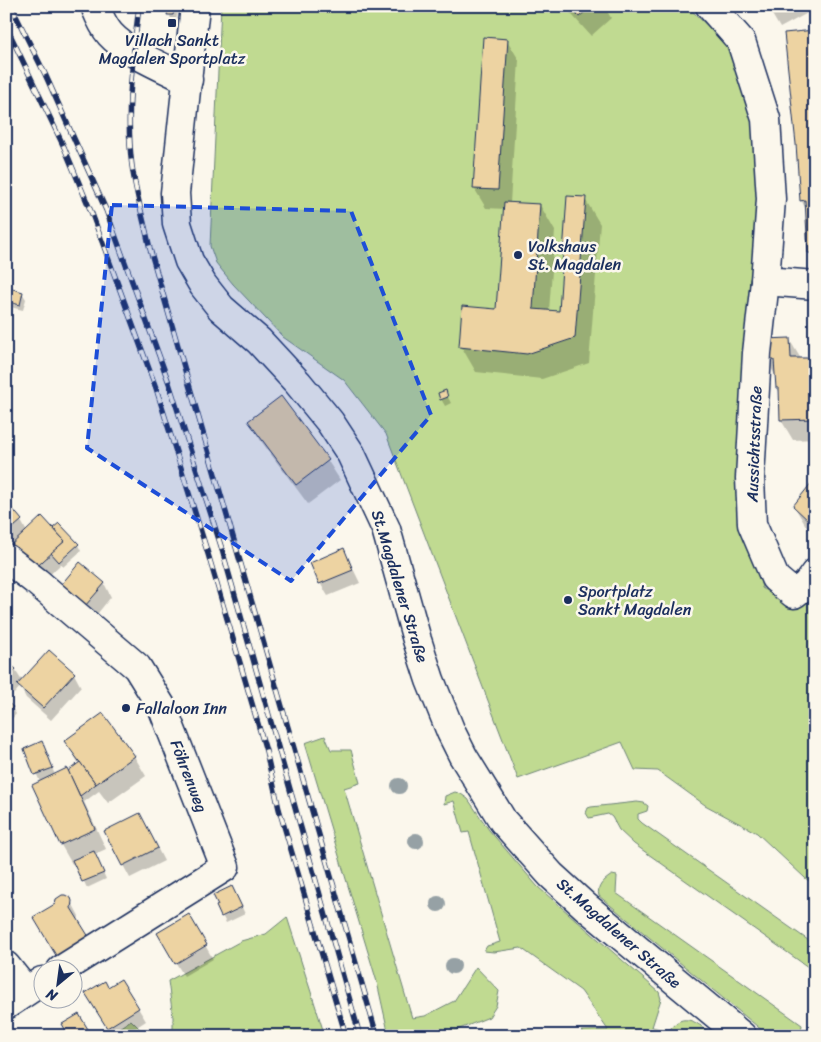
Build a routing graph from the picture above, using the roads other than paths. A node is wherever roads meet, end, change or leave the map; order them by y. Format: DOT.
graph roads {
  1 [pos="95,6"];
  2 [pos="195,6"];
  3 [pos="710,6"];
  4 [pos="188,80"];
  5 [pos="765,281"];
  6 [pos="815,285"];
  7 [pos="6,558"];
  8 [pos="815,573"];
  9 [pos="77,960"];
  10 [pos="6,966"];
  11 [pos="25,992"];
  12 [pos="742,1036"];
  1 -- 4 [label="street"];
  2 -- 4 [label="street, St.Magdalener Straße"];
  3 -- 5 [label="street, Aussichtsstraße"];
  4 -- 12 [label="street, St.Magdalener Straße"];
  5 -- 6 [label="street"];
  5 -- 8 [label="street, Aussichtsstraße"];
  7 -- 9 [label="street, Föhrenweg"];
  10 -- 11 [label="street"];
}
